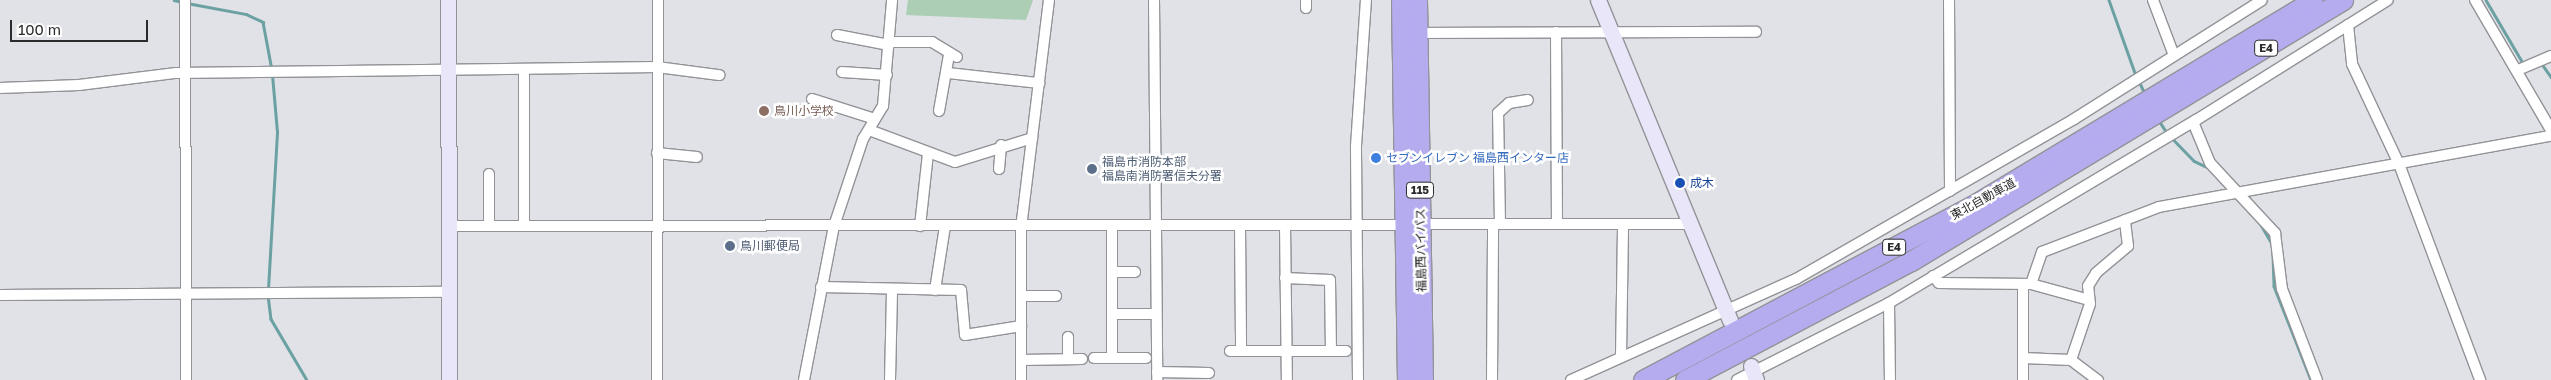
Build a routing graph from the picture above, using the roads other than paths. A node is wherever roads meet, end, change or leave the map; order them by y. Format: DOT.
graph roads {
  1 [pos="185,0"];
  2 [pos="448,0"];
  3 [pos="658,0"];
  4 [pos="892,0"];
  5 [pos="1050,0"];
  6 [pos="1154,0"];
  7 [pos="1366,0"];
  8 [pos="1401,0"];
  9 [pos="1417,0"];
  10 [pos="1598,0"];
  11 [pos="1949,0"];
  12 [pos="2153,0"];
  13 [pos="2262,0"];
  14 [pos="2313,0"];
  15 [pos="2343,0"];
  16 [pos="2388,0"];
  17 [pos="2475,0"];
  18 [pos="2348,25"];
  19 [pos="1556,32"];
  20 [pos="1756,32"];
  21 [pos="1417,33"];
  22 [pos="837,35"];
  23 [pos="1612,35"];
  24 [pos="889,43"];
  25 [pos="2174,53"];
  26 [pos="2551,56"];
  27 [pos="657,66"];
  28 [pos="448,69"];
  29 [pos="524,70"];
  30 [pos="2518,70"];
  31 [pos="842,72"];
  32 [pos="186,73"];
  33 [pos="948,73"];
  34 [pos="719,75"];
  35 [pos="887,75"];
  36 [pos="1039,82"];
  37 [pos="0,88"];
  38 [pos="2184,88"];
  39 [pos="812,99"];
  40 [pos="1528,100"];
  41 [pos="939,111"];
  42 [pos="2145,112"];
  43 [pos="875,120"];
  44 [pos="2193,122"];
  45 [pos="868,130"];
  46 [pos="2551,130"];
  47 [pos="2551,136"];
  48 [pos="1032,138"];
  49 [pos="1000,145"];
  50 [pos="657,153"];
  51 [pos="928,154"];
  52 [pos="697,157"];
  53 [pos="2399,164"];
  54 [pos="999,169"];
  55 [pos="490,174"];
  56 [pos="1950,191"];
  57 [pos="2238,192"];
  58 [pos="2125,220"];
  59 [pos="1357,224"];
  60 [pos="1412,224"];
  61 [pos="1496,224"];
  62 [pos="1557,224"];
  63 [pos="1623,224"];
  64 [pos="1691,224"];
  65 [pos="1240,225"];
  66 [pos="1284,225"];
  67 [pos="450,226"];
  68 [pos="489,226"];
  69 [pos="524,226"];
  70 [pos="657,226"];
  71 [pos="834,226"];
  72 [pos="920,226"];
  73 [pos="945,226"];
  74 [pos="1112,226"];
  75 [pos="1156,226"];
  76 [pos="1021,228"];
  77 [pos="1112,272"];
  78 [pos="1135,272"];
  79 [pos="1933,276"];
  80 [pos="1285,278"];
  81 [pos="2027,285"];
  82 [pos="821,287"];
  83 [pos="892,289"];
  84 [pos="935,290"];
  85 [pos="450,292"];
  86 [pos="0,294"];
  87 [pos="186,294"];
  88 [pos="1021,296"];
  89 [pos="1056,296"];
  90 [pos="2089,300"];
  91 [pos="1889,302"];
  92 [pos="1112,314"];
  93 [pos="1156,314"];
  94 [pos="1729,315"];
  95 [pos="1021,326"];
  96 [pos="1068,337"];
  97 [pos="1346,350"];
  98 [pos="1230,351"];
  99 [pos="1241,351"];
  100 [pos="1286,351"];
  101 [pos="1331,351"];
  102 [pos="1621,356"];
  103 [pos="1094,358"];
  104 [pos="1112,358"];
  105 [pos="1146,358"];
  106 [pos="2023,358"];
  107 [pos="1068,359"];
  108 [pos="1082,359"];
  109 [pos="1021,360"];
  110 [pos="2071,360"];
  111 [pos="1753,372"];
  112 [pos="1209,373"];
  113 [pos="1157,376"];
  114 [pos="186,380"];
  115 [pos="450,380"];
  116 [pos="657,380"];
  117 [pos="804,380"];
  118 [pos="890,380"];
  119 [pos="1021,380"];
  120 [pos="1286,380"];
  121 [pos="1358,380"];
  122 [pos="1407,380"];
  123 [pos="1423,380"];
  124 [pos="1492,380"];
  125 [pos="1571,380"];
  126 [pos="1644,380"];
  127 [pos="1685,380"];
  128 [pos="1737,380"];
  129 [pos="1890,380"];
  130 [pos="2023,380"];
  131 [pos="2098,380"];
  132 [pos="2317,380"];
  133 [pos="2480,380"];
  1 -- 32 [label="street"];
  2 -- 28 [label="street"];
  3 -- 27 [label="street"];
  4 -- 24 [label="street"];
  5 -- 36 [label="street"];
  6 -- 75 [label="street"];
  7 -- 59 [label="street"];
  8 -- 60 [label="highway, 福島西バイパス / 115"];
  9 -- 21 [label="highway, 福島西バイパス / 115"];
  10 -- 23 [label="street"];
  11 -- 56 [label="street"];
  12 -- 25 [label="street"];
  13 -- 25 [label="street"];
  14 -- 38 [label="highway, 東北自動車道 / E4"];
  15 -- 38 [label="highway, 東北自動車道 / E4"];
  16 -- 18 [label="street"];
  17 -- 30 [label="street"];
  18 -- 44 [label="street"];
  18 -- 53 [label="street"];
  19 -- 21 [label="street"];
  19 -- 23 [label="street"];
  19 -- 62 [label="street"];
  20 -- 23 [label="street"];
  21 -- 60 [label="highway, 福島西バイパス / 115"];
  22 -- 24 [label="street"];
  23 -- 64 [label="street"];
  24 -- 33 [label="street"];
  24 -- 35 [label="street"];
  25 -- 56 [label="street"];
  26 -- 30 [label="street"];
  27 -- 29 [label="street"];
  27 -- 34 [label="street"];
  27 -- 50 [label="street"];
  28 -- 29 [label="street"];
  28 -- 32 [label="street"];
  28 -- 67 [label="street"];
  29 -- 69 [label="street"];
  30 -- 46 [label="street"];
  31 -- 35 [label="street"];
  32 -- 37 [label="street"];
  32 -- 87 [label="street"];
  33 -- 36 [label="street"];
  33 -- 41 [label="street"];
  35 -- 43 [label="street"];
  36 -- 48 [label="street"];
  38 -- 42 [label="highway, 東北自動車道 / E4"];
  39 -- 43 [label="street"];
  40 -- 61 [label="street"];
  42 -- 126 [label="highway, 東北自動車道 / E4"];
  42 -- 127 [label="highway, 東北自動車道 / E4"];
  43 -- 45 [label="street"];
  44 -- 57 [label="street"];
  44 -- 79 [label="street"];
  45 -- 51 [label="street"];
  45 -- 71 [label="street"];
  47 -- 53 [label="street"];
  48 -- 49 [label="street"];
  48 -- 76 [label="street"];
  49 -- 51 [label="street"];
  49 -- 54 [label="street"];
  50 -- 52 [label="street"];
  50 -- 70 [label="street"];
  51 -- 72 [label="street"];
  53 -- 57 [label="street"];
  53 -- 133 [label="street"];
  55 -- 68 [label="street"];
  56 -- 94 [label="street"];
  57 -- 58 [label="street"];
  57 -- 132 [label="street"];
  58 -- 81 [label="street"];
  58 -- 90 [label="street"];
  59 -- 60 [label="street"];
  59 -- 66 [label="street"];
  59 -- 121 [label="street"];
  60 -- 61 [label="street"];
  60 -- 122 [label="highway, 福島西バイパス / 115"];
  60 -- 123 [label="highway, 福島西バイパス / 115"];
  61 -- 62 [label="street"];
  61 -- 124 [label="street"];
  62 -- 63 [label="street"];
  63 -- 64 [label="street"];
  63 -- 102 [label="street"];
  64 -- 94 [label="street"];
  65 -- 66 [label="street"];
  65 -- 75 [label="street"];
  65 -- 99 [label="street"];
  66 -- 80 [label="street"];
  67 -- 68 [label="street"];
  67 -- 85 [label="street"];
  68 -- 69 [label="street"];
  69 -- 70 [label="street"];
  70 -- 71 [label="street"];
  70 -- 116 [label="street"];
  71 -- 72 [label="street"];
  71 -- 82 [label="street"];
  72 -- 73 [label="street"];
  73 -- 76 [label="street"];
  73 -- 84 [label="street"];
  74 -- 75 [label="street"];
  74 -- 76 [label="street"];
  74 -- 77 [label="street"];
  75 -- 93 [label="street"];
  76 -- 88 [label="street"];
  77 -- 78 [label="street"];
  77 -- 92 [label="street"];
  79 -- 81 [label="street"];
  79 -- 91 [label="street"];
  80 -- 100 [label="street"];
  80 -- 101 [label="street"];
  81 -- 90 [label="street"];
  81 -- 106 [label="street"];
  82 -- 83 [label="street"];
  82 -- 117 [label="street"];
  83 -- 84 [label="street"];
  83 -- 118 [label="street"];
  84 -- 95 [label="street"];
  85 -- 87 [label="street"];
  85 -- 115 [label="street"];
  86 -- 87 [label="street"];
  87 -- 114 [label="street"];
  88 -- 89 [label="street"];
  88 -- 95 [label="street"];
  90 -- 110 [label="street"];
  91 -- 111 [label="street"];
  91 -- 129 [label="street"];
  92 -- 93 [label="street"];
  92 -- 104 [label="street"];
  93 -- 113 [label="street"];
  94 -- 102 [label="street"];
  95 -- 109 [label="street"];
  96 -- 107 [label="street"];
  97 -- 101 [label="street"];
  98 -- 99 [label="street"];
  99 -- 100 [label="street"];
  100 -- 101 [label="street"];
  100 -- 120 [label="street"];
  102 -- 125 [label="street"];
  103 -- 104 [label="street"];
  104 -- 105 [label="street"];
  106 -- 110 [label="street"];
  106 -- 130 [label="street"];
  107 -- 108 [label="street"];
  107 -- 109 [label="street"];
  109 -- 119 [label="street"];
  110 -- 131 [label="street"];
  111 -- 128 [label="street"];
  112 -- 113 [label="street"];
}
